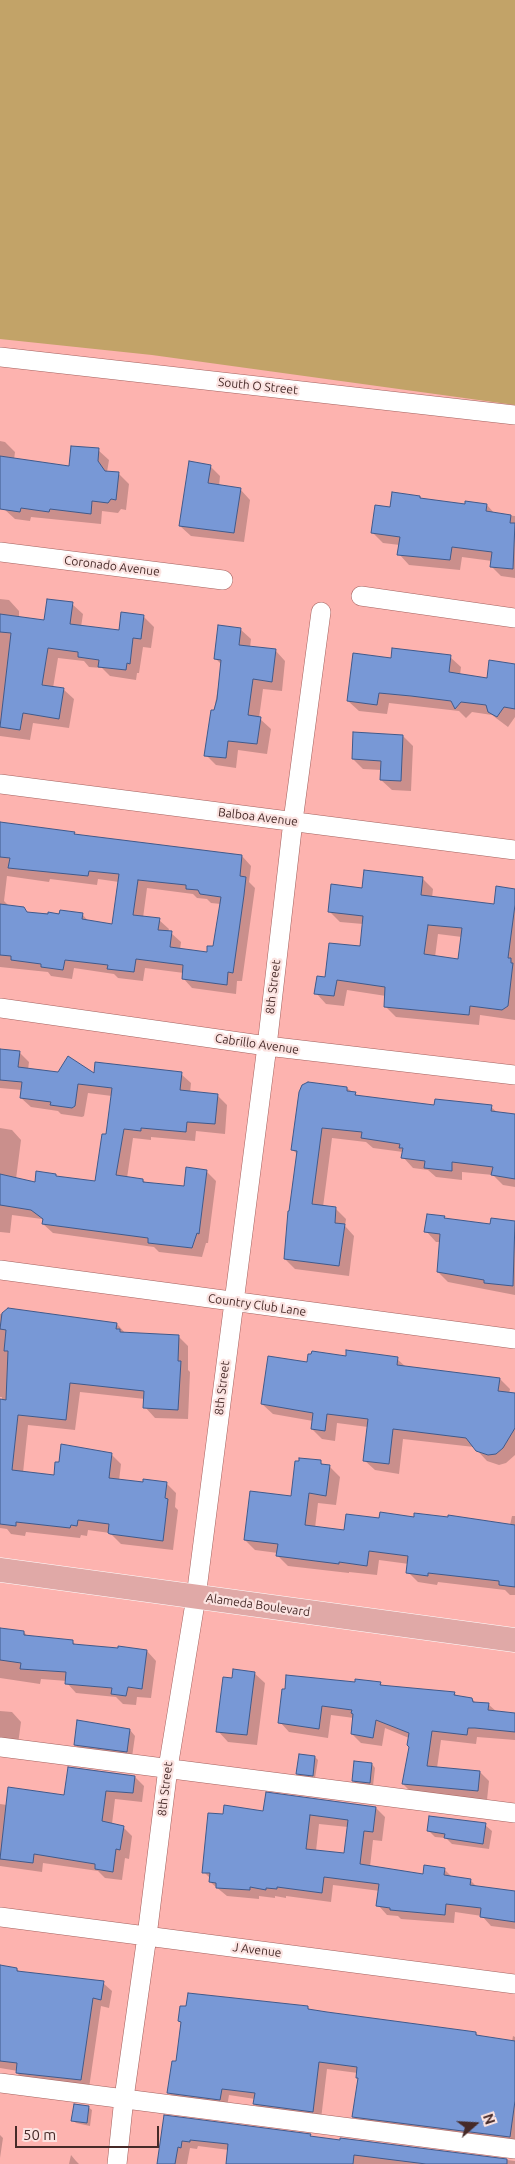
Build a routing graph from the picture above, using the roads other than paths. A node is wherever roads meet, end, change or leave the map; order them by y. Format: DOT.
graph roads {
  1 [pos="0,357"];
  2 [pos="515,415"];
  3 [pos="0,552"];
  4 [pos="223,580"];
  5 [pos="361,596"];
  6 [pos="321,612"];
  7 [pos="515,618"];
  8 [pos="0,784"];
  9 [pos="293,821"];
  10 [pos="515,850"];
  11 [pos="0,1008"];
  12 [pos="266,1046"];
  13 [pos="515,1075"];
  14 [pos="0,1270"];
  15 [pos="234,1302"];
  16 [pos="515,1339"];
  17 [pos="0,1570"];
  18 [pos="196,1597"];
  19 [pos="515,1640"];
  20 [pos="0,1747"];
  21 [pos="168,1768"];
  22 [pos="515,1813"];
  23 [pos="0,1917"];
  24 [pos="147,1936"];
  25 [pos="515,1984"];
  26 [pos="0,2083"];
  27 [pos="124,2098"];
  28 [pos="515,2149"];
  29 [pos="118,2164"];
  1 -- 2 [label="street, South O Street"];
  3 -- 4 [label="street, Coronado Avenue"];
  5 -- 7 [label="street"];
  6 -- 9 [label="street, 8th Street"];
  8 -- 9 [label="street, Balboa Avenue"];
  9 -- 10 [label="street, Balboa Avenue"];
  9 -- 12 [label="street, 8th Street"];
  11 -- 12 [label="street, Cabrillo Avenue"];
  12 -- 13 [label="street, Cabrillo Avenue"];
  12 -- 15 [label="street, 8th Street"];
  14 -- 15 [label="street, Country Club Lane"];
  15 -- 16 [label="street, Country Club Lane"];
  15 -- 18 [label="street, 8th Street"];
  17 -- 18 [label="main road, Alameda Boulevard"];
  18 -- 19 [label="main road, Alameda Boulevard"];
  18 -- 21 [label="street, 8th Street"];
  20 -- 21 [label="street"];
  21 -- 22 [label="street"];
  21 -- 24 [label="street, 8th Street"];
  23 -- 24 [label="street, J Avenue"];
  24 -- 25 [label="street, J Avenue"];
  24 -- 27 [label="street, 8th Street"];
  26 -- 27 [label="street"];
  27 -- 28 [label="street"];
  27 -- 29 [label="street, 8th Street"];
}
